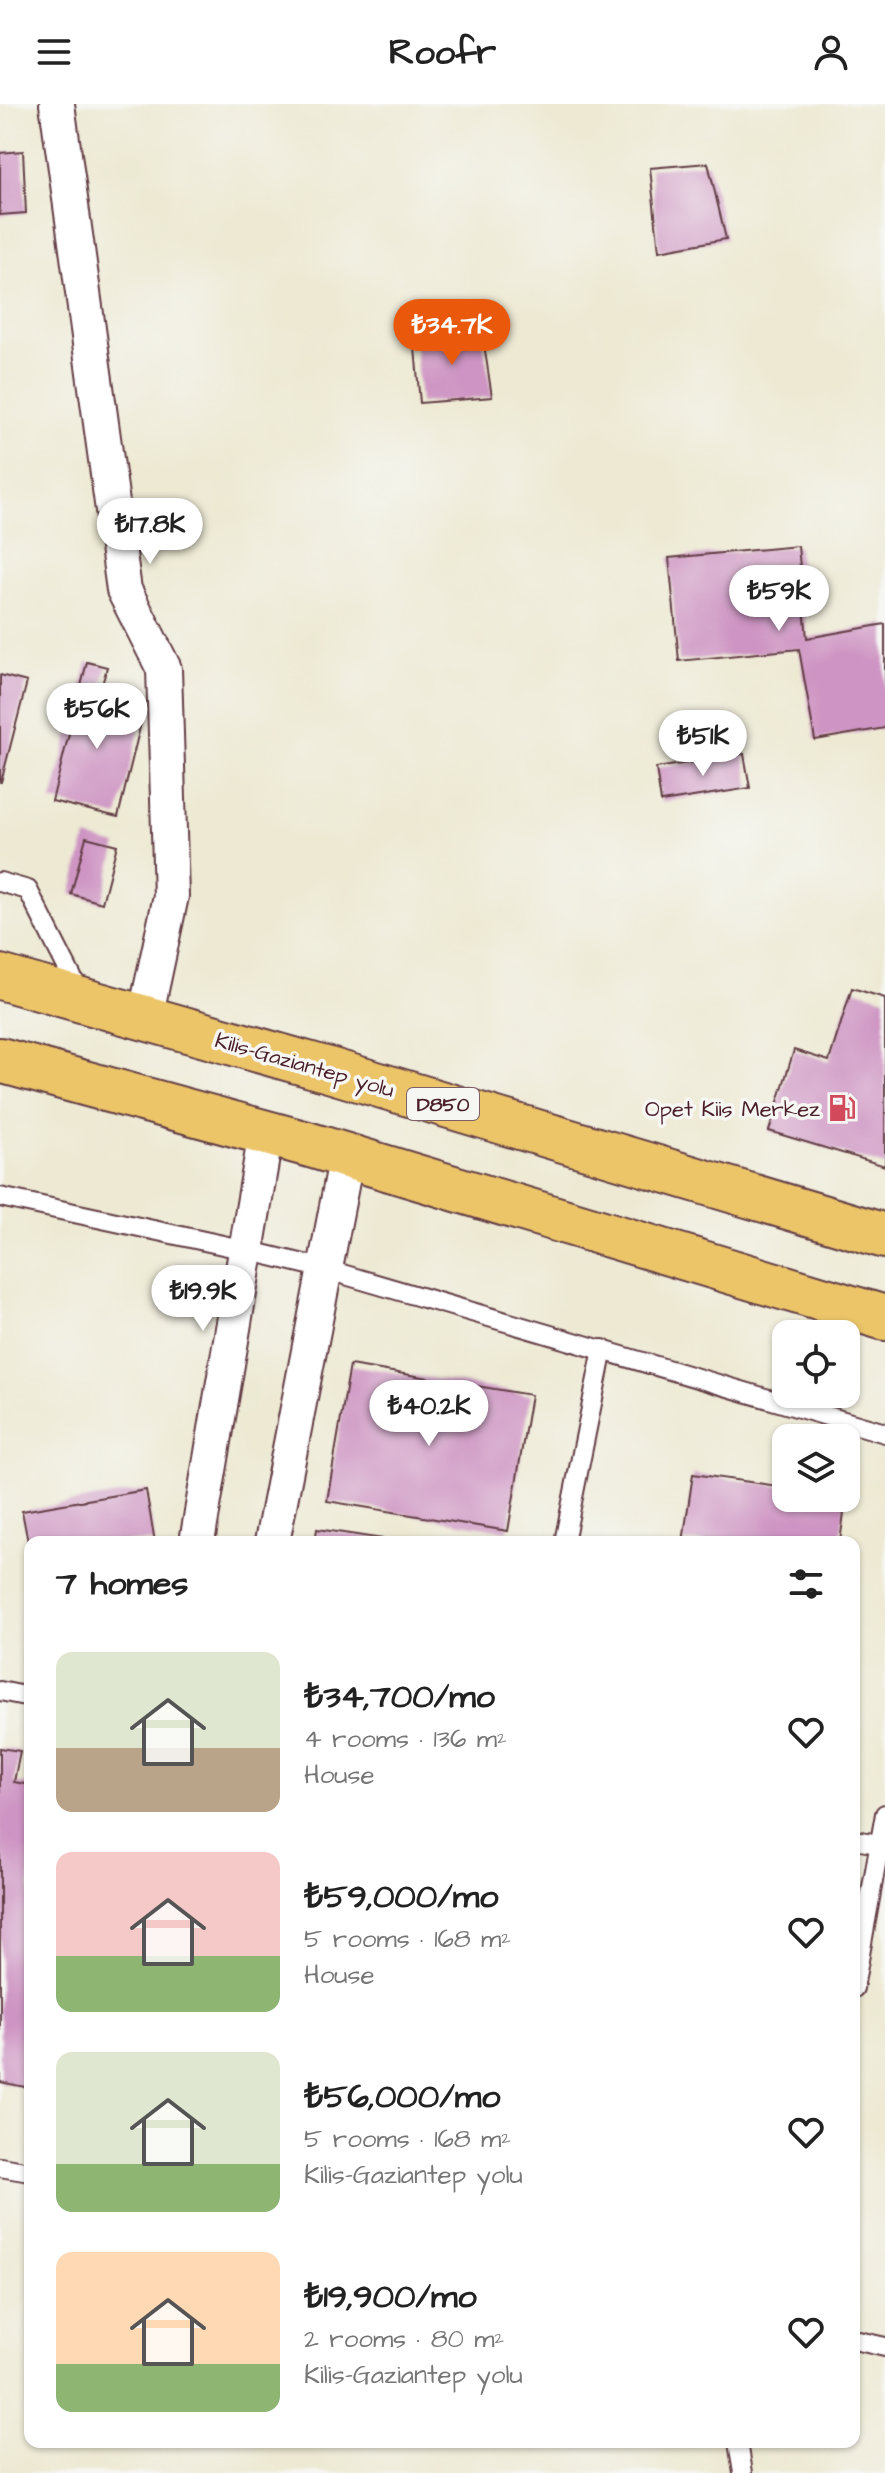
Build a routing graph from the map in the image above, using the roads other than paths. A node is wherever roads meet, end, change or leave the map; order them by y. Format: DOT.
graph roads {
  1 [pos="57,104"];
  2 [pos="0,882"];
  3 [pos="0,977"];
  4 [pos="84,1001"];
  5 [pos="145,1018"];
  6 [pos="0,1060"];
  7 [pos="266,1133"];
  8 [pos="347,1155"];
  9 [pos="0,1197"];
  10 [pos="885,1236"];
  11 [pos="246,1250"];
  12 [pos="325,1269"];
  13 [pos="885,1318"];
  14 [pos="603,1349"];
  15 [pos="885,1433"];
  16 [pos="198,1536"];
  17 [pos="273,1536"];
  18 [pos="565,1536"];
  19 [pos="0,1691"];
  20 [pos="24,1696"];
  21 [pos="885,1814"];
  22 [pos="860,1841"];
  23 [pos="882,1845"];
  24 [pos="860,1957"];
  25 [pos="0,2167"];
  26 [pos="24,2171"];
  27 [pos="860,2341"];
  28 [pos="885,2347"];
  29 [pos="739,2448"];
  30 [pos="743,2473"];
  1 -- 5 [label="street"];
  2 -- 4 [label="lane"];
  3 -- 4 [label="highway, Kilis-Gaziantep yolu / D850"];
  4 -- 5 [label="highway, Kilis-Gaziantep yolu / D850"];
  5 -- 10 [label="highway, Kilis-Gaziantep yolu / D850"];
  6 -- 7 [label="highway"];
  7 -- 8 [label="highway"];
  7 -- 11 [label="street"];
  8 -- 12 [label="street"];
  8 -- 13 [label="highway"];
  9 -- 11 [label="lane"];
  11 -- 12 [label="lane"];
  11 -- 16 [label="street"];
  12 -- 14 [label="lane"];
  12 -- 17 [label="street"];
  14 -- 15 [label="lane"];
  14 -- 18 [label="lane"];
  19 -- 20 [label="lane"];
  21 -- 23 [label="lane"];
  22 -- 23 [label="lane"];
  23 -- 24 [label="lane"];
  25 -- 26 [label="lane"];
  27 -- 28 [label="lane"];
  29 -- 30 [label="lane"];
}
